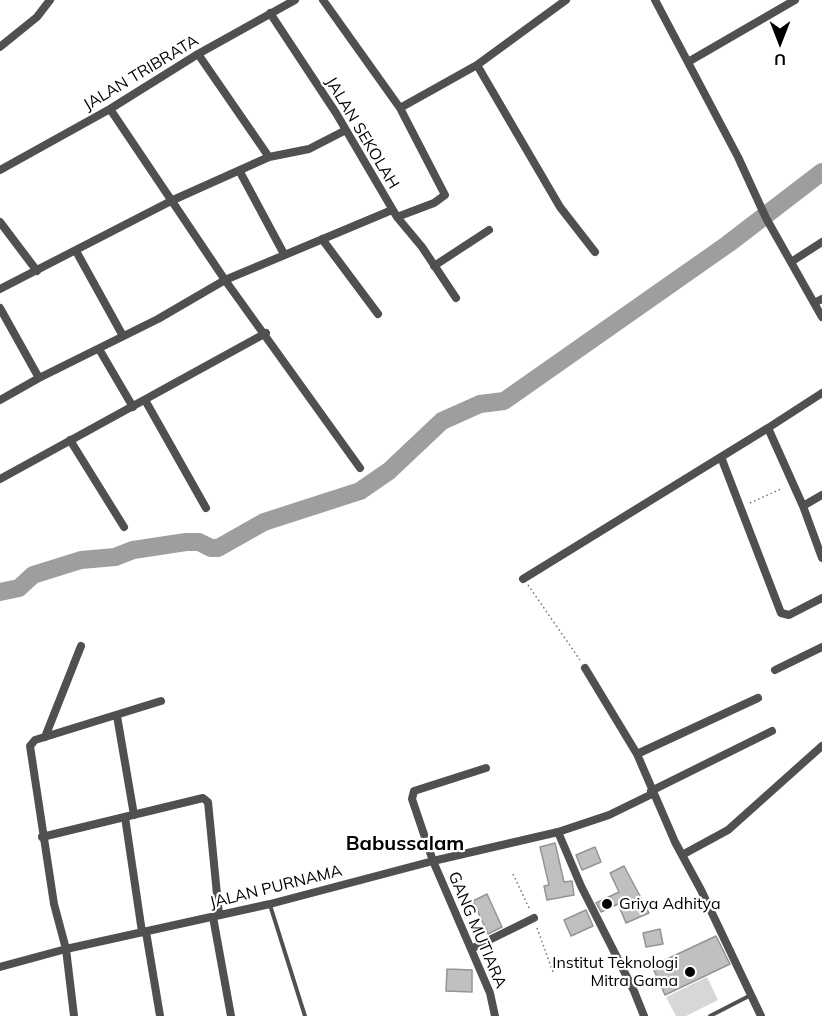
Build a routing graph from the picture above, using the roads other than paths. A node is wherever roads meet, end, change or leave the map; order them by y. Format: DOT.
graph roads {
  1 [pos="50,0"];
  2 [pos="295,0"];
  3 [pos="323,0"];
  4 [pos="566,0"];
  5 [pos="655,0"];
  6 [pos="795,0"];
  7 [pos="554,4"];
  8 [pos="270,13"];
  9 [pos="0,47"];
  10 [pos="198,54"];
  11 [pos="688,62"];
  12 [pos="477,65"];
  13 [pos="400,108"];
  14 [pos="110,109"];
  15 [pos="346,130"];
  16 [pos="269,157"];
  17 [pos="0,170"];
  18 [pos="240,172"];
  19 [pos="173,200"];
  20 [pos="395,213"];
  21 [pos="0,222"];
  22 [pos="489,230"];
  23 [pos="322,239"];
  24 [pos="822,242"];
  25 [pos="76,251"];
  26 [pos="595,252"];
  27 [pos="284,254"];
  28 [pos="791,262"];
  29 [pos="434,266"];
  30 [pos="37,271"];
  31 [pos="225,280"];
  32 [pos="0,289"];
  33 [pos="456,298"];
  34 [pos="822,298"];
  35 [pos="814,303"];
  36 [pos="0,308"];
  37 [pos="378,314"];
  38 [pos="822,317"];
  39 [pos="266,333"];
  40 [pos="123,336"];
  41 [pos="99,349"];
  42 [pos="39,378"];
  43 [pos="822,393"];
  44 [pos="0,400"];
  45 [pos="146,400"];
  46 [pos="133,407"];
  47 [pos="768,428"];
  48 [pos="70,440"];
  49 [pos="721,457"];
  50 [pos="360,468"];
  51 [pos="0,479"];
  52 [pos="822,495"];
  53 [pos="803,506"];
  54 [pos="206,508"];
  55 [pos="124,527"];
  56 [pos="822,558"];
  57 [pos="523,579"];
  58 [pos="822,598"];
  59 [pos="81,646"];
  60 [pos="822,647"];
  61 [pos="585,668"];
  62 [pos="776,670"];
  63 [pos="758,698"];
  64 [pos="161,701"];
  65 [pos="117,716"];
  66 [pos="772,731"];
  67 [pos="45,737"];
  68 [pos="822,746"];
  69 [pos="637,754"];
  70 [pos="486,768"];
  71 [pos="652,793"];
  72 [pos="134,815"];
  73 [pos="125,817"];
  74 [pos="558,832"];
  75 [pos="42,837"];
  76 [pos="682,855"];
  77 [pos="433,861"];
  78 [pos="270,904"];
  79 [pos="216,916"];
  80 [pos="534,918"];
  81 [pos="144,932"];
  82 [pos="66,949"];
  83 [pos="471,949"];
  84 [pos="0,967"];
  85 [pos="751,995"];
  86 [pos="74,1016"];
  87 [pos="160,1016"];
  88 [pos="231,1016"];
  89 [pos="305,1016"];
  90 [pos="495,1016"];
  91 [pos="644,1016"];
  92 [pos="710,1016"];
  93 [pos="761,1016"];
  1 -- 9 [label="street"];
  2 -- 8 [label="street, JALAN TRIBRATA"];
  3 -- 13 [label="street"];
  4 -- 7 [label="street"];
  5 -- 11 [label="street"];
  6 -- 11 [label="street"];
  7 -- 12 [label="street"];
  8 -- 10 [label="street, JALAN TRIBRATA"];
  8 -- 15 [label="street, JALAN SEKOLAH"];
  10 -- 14 [label="street, JALAN TRIBRATA"];
  10 -- 16 [label="street"];
  11 -- 28 [label="street"];
  12 -- 13 [label="street"];
  12 -- 26 [label="street"];
  13 -- 20 [label="street"];
  14 -- 17 [label="street, JALAN TRIBRATA"];
  14 -- 19 [label="street"];
  15 -- 16 [label="street"];
  15 -- 20 [label="street, JALAN SEKOLAH"];
  16 -- 18 [label="street"];
  18 -- 19 [label="street"];
  18 -- 27 [label="street"];
  19 -- 25 [label="street"];
  19 -- 31 [label="street"];
  20 -- 23 [label="street"];
  20 -- 29 [label="street, JALAN SEKOLAH"];
  21 -- 30 [label="street"];
  22 -- 29 [label="street"];
  23 -- 27 [label="street"];
  23 -- 37 [label="street"];
  24 -- 28 [label="street"];
  25 -- 30 [label="street"];
  25 -- 40 [label="street"];
  27 -- 31 [label="street"];
  28 -- 35 [label="street"];
  29 -- 33 [label="street, JALAN SEKOLAH"];
  30 -- 32 [label="street"];
  31 -- 39 [label="street"];
  31 -- 40 [label="street"];
  34 -- 35 [label="street"];
  35 -- 38 [label="street"];
  36 -- 42 [label="street"];
  39 -- 45 [label="street"];
  39 -- 50 [label="street"];
  40 -- 41 [label="street"];
  41 -- 42 [label="street"];
  41 -- 46 [label="street"];
  42 -- 44 [label="street"];
  43 -- 47 [label="street"];
  45 -- 46 [label="street"];
  45 -- 54 [label="street"];
  46 -- 48 [label="street"];
  47 -- 49 [label="street"];
  47 -- 53 [label="street"];
  48 -- 51 [label="street"];
  48 -- 55 [label="street"];
  49 -- 57 [label="street"];
  49 -- 58 [label="street"];
  52 -- 53 [label="street"];
  53 -- 56 [label="street"];
  59 -- 67 [label="street"];
  60 -- 62 [label="street"];
  61 -- 69 [label="street"];
  63 -- 69 [label="street"];
  64 -- 65 [label="street"];
  65 -- 67 [label="street"];
  65 -- 72 [label="street"];
  66 -- 71 [label="street, JALAN PURNAMA"];
  67 -- 75 [label="street"];
  68 -- 76 [label="street"];
  69 -- 71 [label="street"];
  70 -- 77 [label="street, GANG MUTIARA"];
  71 -- 74 [label="street, JALAN PURNAMA"];
  71 -- 76 [label="street"];
  72 -- 73 [label="street"];
  72 -- 79 [label="street"];
  73 -- 75 [label="street"];
  73 -- 81 [label="street"];
  74 -- 77 [label="street, JALAN PURNAMA"];
  74 -- 91 [label="street"];
  75 -- 82 [label="street"];
  76 -- 85 [label="street"];
  77 -- 78 [label="street, JALAN PURNAMA"];
  77 -- 83 [label="street, GANG MUTIARA"];
  78 -- 79 [label="street, JALAN PURNAMA"];
  78 -- 89 [label="lane"];
  79 -- 81 [label="street, JALAN PURNAMA"];
  79 -- 88 [label="street"];
  80 -- 83 [label="street"];
  81 -- 82 [label="street, JALAN PURNAMA"];
  81 -- 87 [label="street"];
  82 -- 84 [label="street, JALAN PURNAMA"];
  82 -- 86 [label="street"];
  83 -- 90 [label="street, GANG MUTIARA"];
  85 -- 92 [label="lane"];
  85 -- 93 [label="street"];
}
